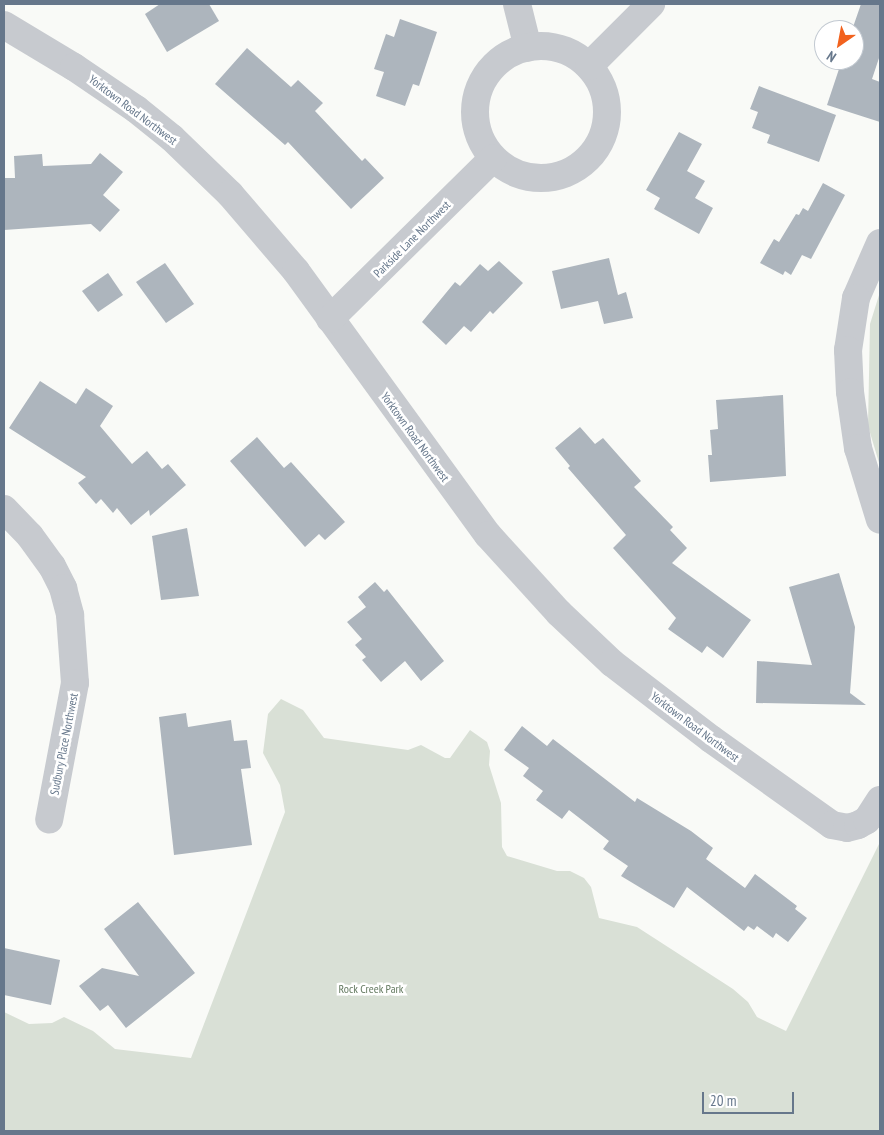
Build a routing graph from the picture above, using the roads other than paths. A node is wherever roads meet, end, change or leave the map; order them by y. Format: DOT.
graph roads {
  1 [pos="7,4"];
  2 [pos="517,4"];
  3 [pos="651,4"];
  4 [pos="4,11"];
  5 [pos="4,25"];
  6 [pos="528,48"];
  7 [pos="590,66"];
  8 [pos="493,158"];
  9 [pos="880,242"];
  10 [pos="330,319"];
  11 [pos="4,509"];
  12 [pos="880,520"];
  13 [pos="880,800"];
  14 [pos="49,820"];
  1 -- 4 [label="street"];
  2 -- 6 [label="street"];
  3 -- 7 [label="street"];
  5 -- 10 [label="street, Yorktown Road Northwest"];
  6 -- 7 [label="street"];
  6 -- 8 [label="street"];
  7 -- 8 [label="street"];
  8 -- 10 [label="street, Parkside Lane Northwest"];
  9 -- 12 [label="street"];
  10 -- 13 [label="street, Yorktown Road Northwest"];
  11 -- 14 [label="street, Sudbury Place Northwest"];
}
